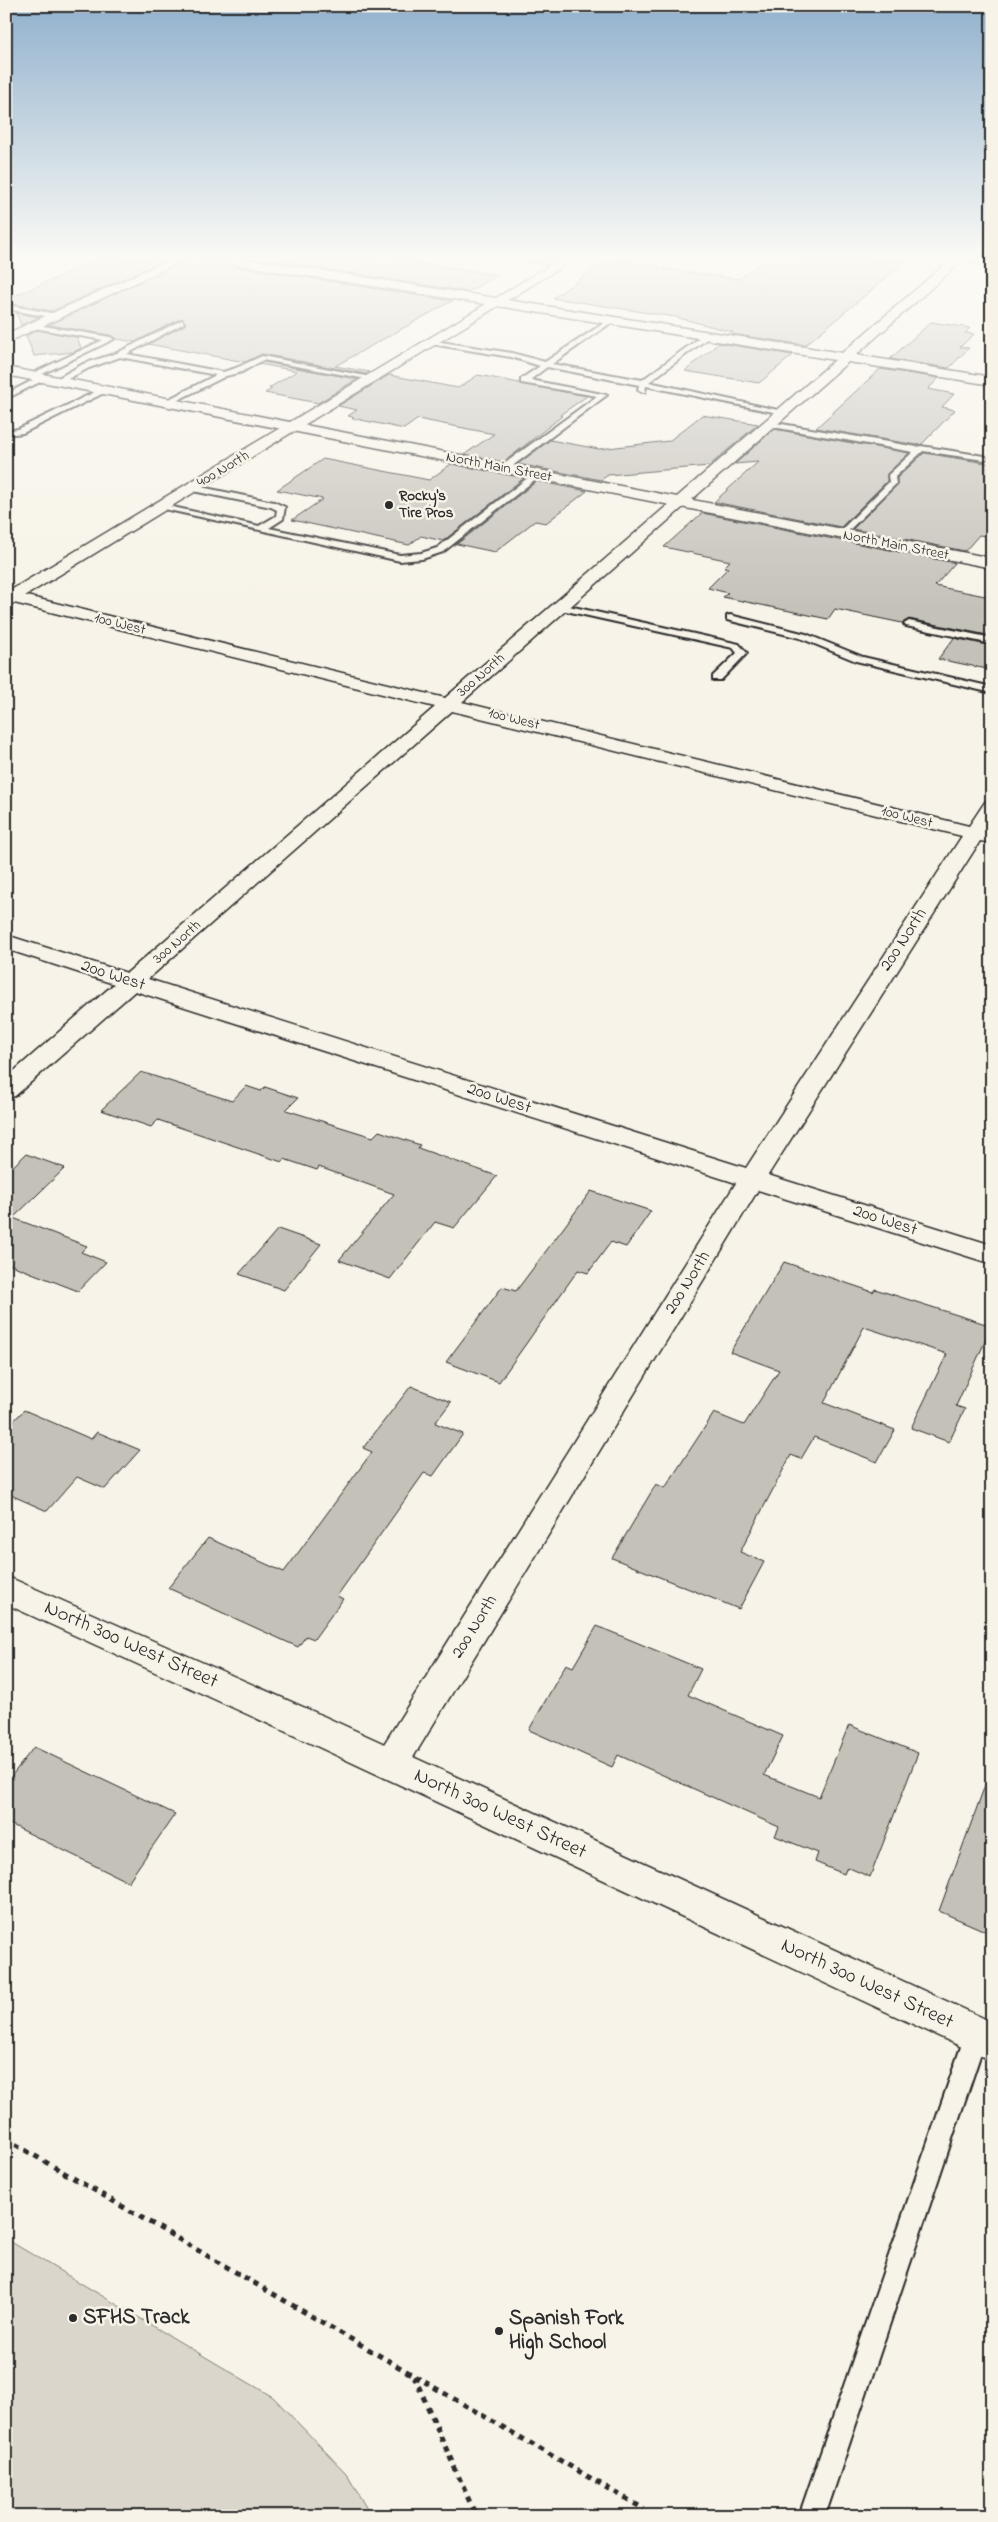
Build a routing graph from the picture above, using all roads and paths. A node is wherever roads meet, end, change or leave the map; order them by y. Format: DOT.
graph roads {
  1 [pos="45,378"];
  2 [pos="216,378"];
  3 [pos="372,378"];
  4 [pos="529,378"];
  5 [pos="601,378"];
  6 [pos="653,378"];
  7 [pos="823,378"];
  8 [pos="971,378"];
  9 [pos="992,381"];
  10 [pos="642,387"];
  11 [pos="106,390"];
  12 [pos="6,397"];
  13 [pos="170,402"];
  14 [pos="784,412"];
  15 [pos="770,424"];
  16 [pos="293,426"];
  17 [pos="6,433"];
  18 [pos="918,450"];
  19 [pos="984,458"];
  20 [pos="504,468"];
  21 [pos="537,475"];
  22 [pos="191,488"];
  23 [pos="680,503"];
  24 [pos="159,507"];
  25 [pos="260,529"];
  26 [pos="842,534"];
  27 [pos="992,563"];
  28 [pos="8,598"];
  29 [pos="560,607"];
  30 [pos="730,618"];
  31 [pos="909,624"];
  32 [pos="992,641"];
  33 [pos="717,678"];
  34 [pos="992,690"];
  35 [pos="450,703"];
  36 [pos="992,806"];
  37 [pos="982,835"];
  38 [pos="6,942"];
  39 [pos="132,982"];
  40 [pos="6,1091"];
  41 [pos="752,1179"];
  42 [pos="992,1255"];
  43 [pos="6,1588"];
  44 [pos="391,1763"];
  45 [pos="984,2038"];
  46 [pos="6,2139"];
  47 [pos="414,2376"];
  48 [pos="644,2509"];
  49 [pos="476,2516"];
  50 [pos="812,2516"];
  1 -- 11 [label="street, North Main Street"];
  1 -- 12 [label="lane"];
  2 -- 13 [label="lane"];
  3 -- 16 [label="street, 400 North"];
  4 -- 20 [label="lane"];
  5 -- 10 [label="lane"];
  6 -- 10 [label="lane"];
  7 -- 14 [label="street, 300 North"];
  8 -- 9 [label="street"];
  10 -- 14 [label="lane"];
  11 -- 13 [label="street, North Main Street"];
  11 -- 17 [label="lane"];
  13 -- 16 [label="street, North Main Street"];
  14 -- 15 [label="street, 300 North"];
  15 -- 18 [label="lane"];
  15 -- 23 [label="street, 300 North"];
  16 -- 20 [label="street, North Main Street"];
  16 -- 22 [label="street, 400 North"];
  18 -- 19 [label="lane"];
  18 -- 26 [label="lane"];
  20 -- 21 [label="street, North Main Street"];
  21 -- 23 [label="street, North Main Street"];
  21 -- 25 [label="lane"];
  22 -- 24 [label="street, 400 North"];
  22 -- 25 [label="lane"];
  23 -- 26 [label="street, North Main Street"];
  23 -- 29 [label="street, 300 North"];
  24 -- 25 [label="lane"];
  24 -- 28 [label="street, 400 North"];
  26 -- 27 [label="street, North Main Street"];
  28 -- 35 [label="street, 100 West"];
  29 -- 33 [label="lane"];
  29 -- 35 [label="street, 300 North"];
  30 -- 34 [label="lane"];
  31 -- 32 [label="lane"];
  35 -- 37 [label="street, 100 West"];
  35 -- 39 [label="street, 300 North"];
  36 -- 37 [label="street, 200 North"];
  37 -- 41 [label="street, 200 North"];
  38 -- 39 [label="street, 200 West"];
  39 -- 40 [label="street, 300 North"];
  39 -- 41 [label="street, 200 West"];
  41 -- 42 [label="street, 200 West"];
  41 -- 44 [label="street, 200 North"];
  43 -- 44 [label="street, North 300 West Street"];
  44 -- 45 [label="street, North 300 West Street"];
  45 -- 50 [label="lane"];
  46 -- 47 [label="path"];
  47 -- 48 [label="path"];
  47 -- 49 [label="path"];
}
